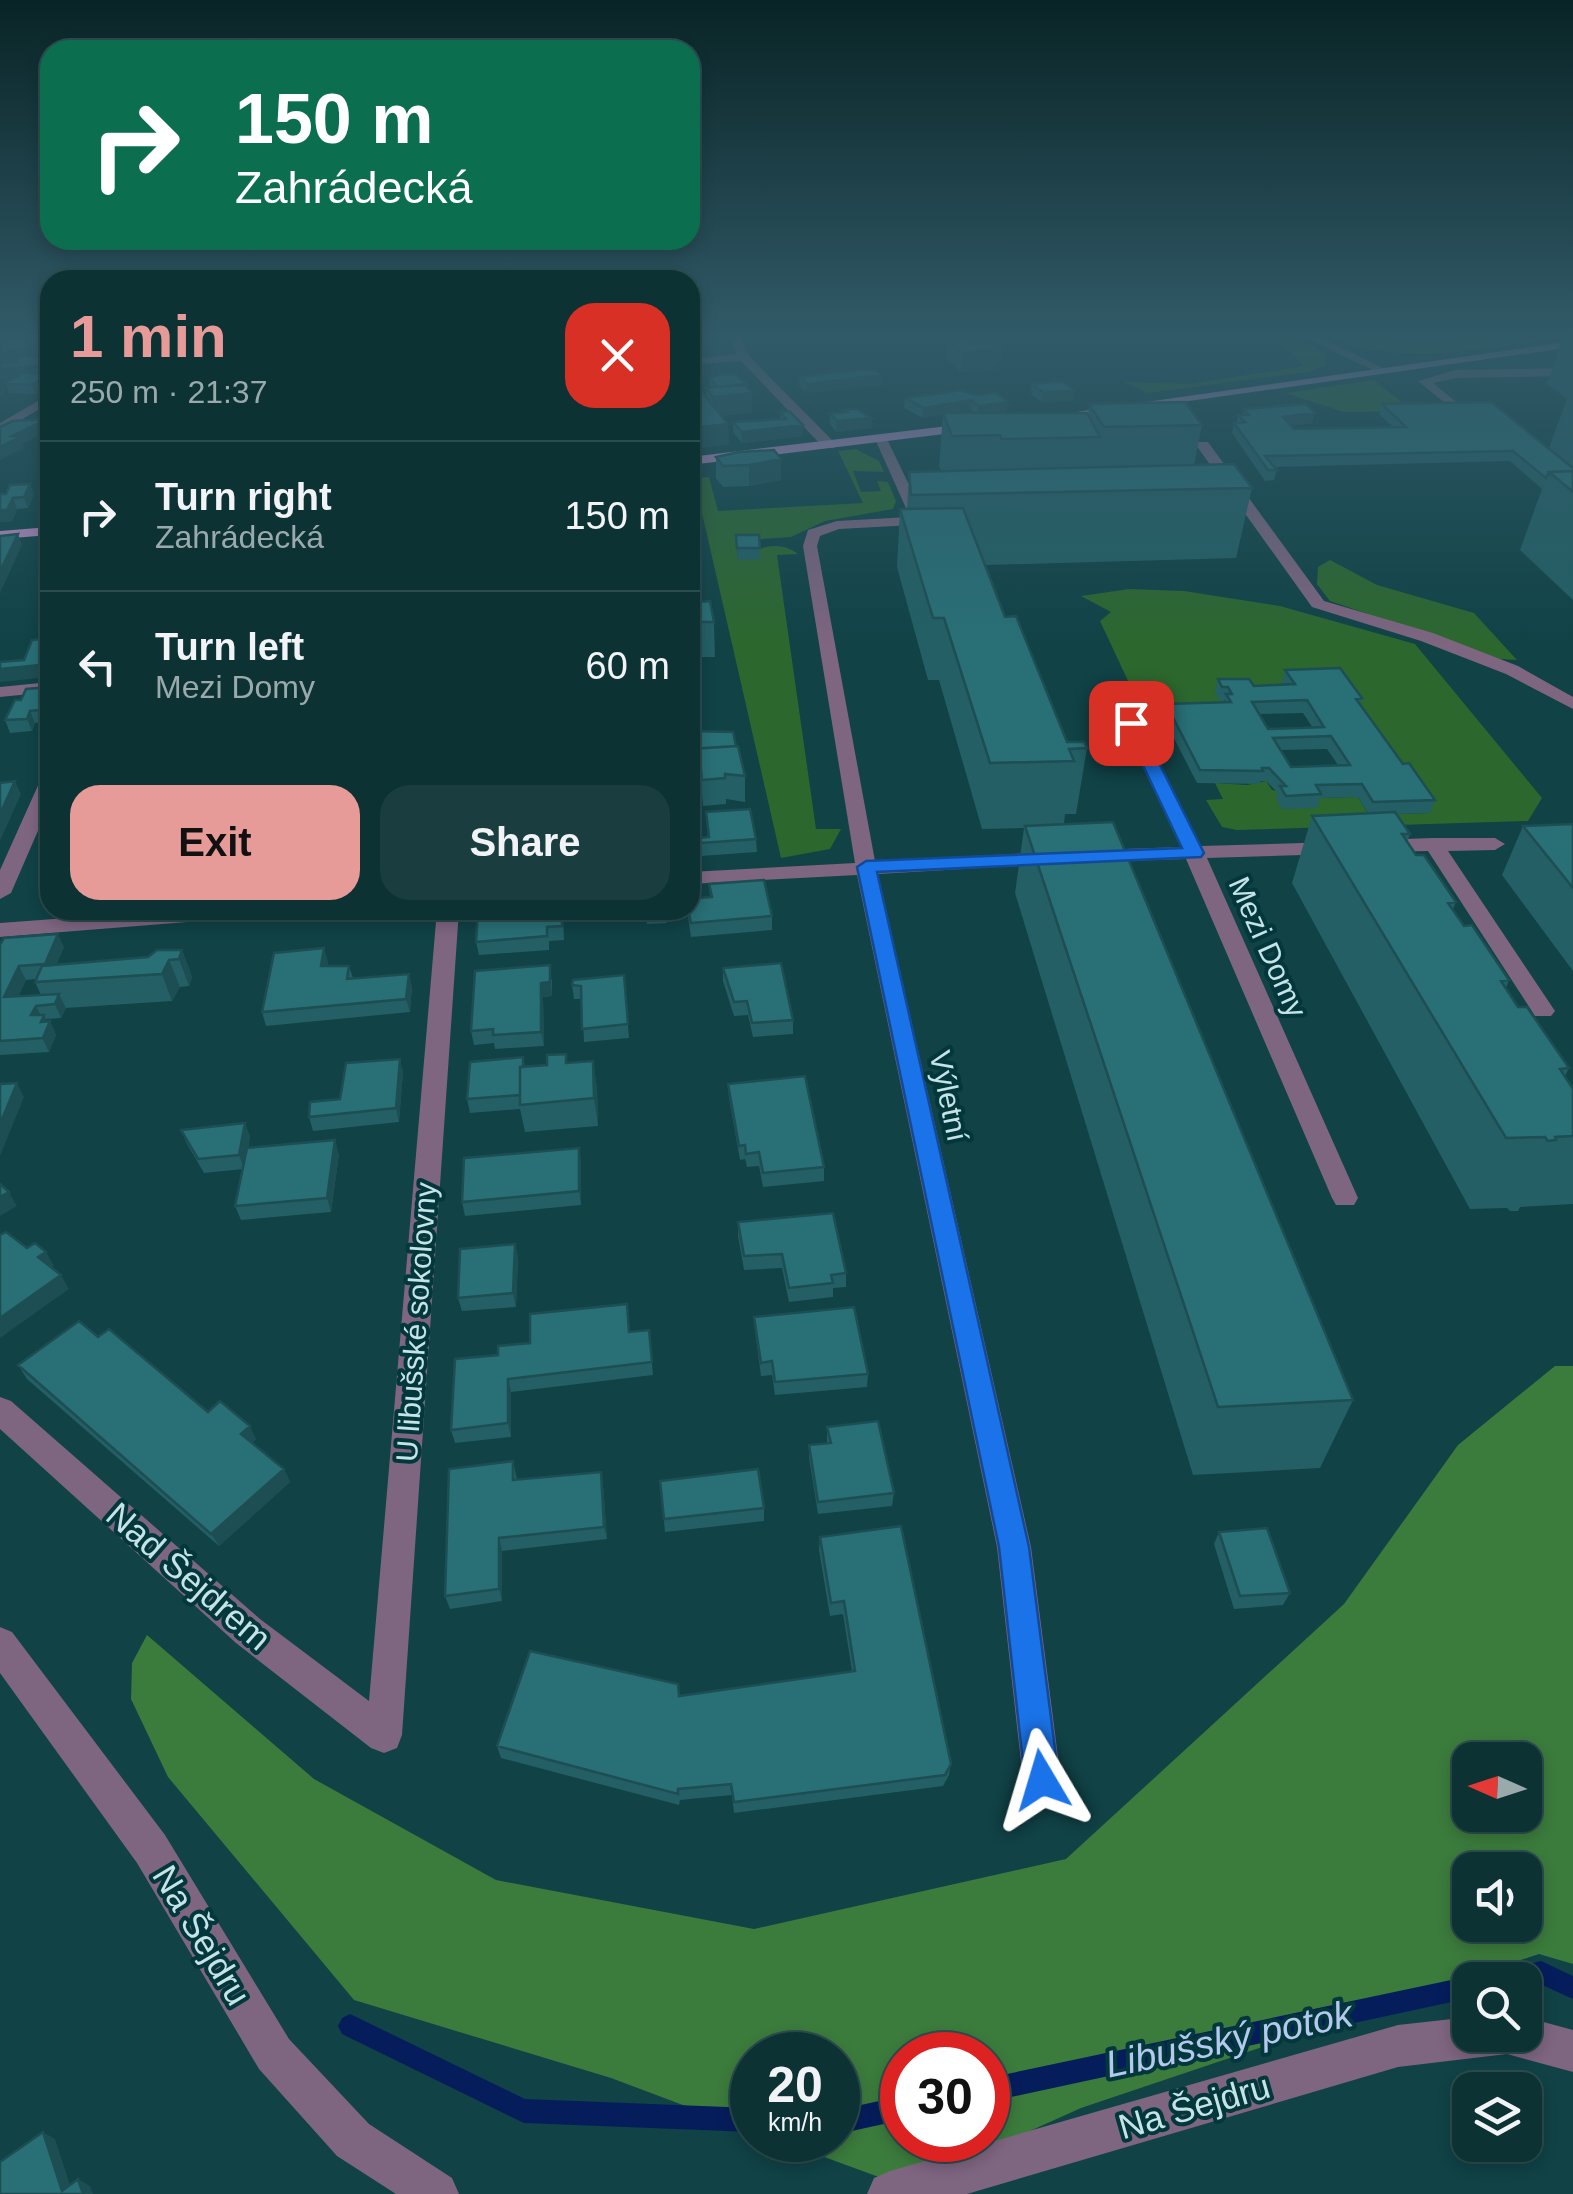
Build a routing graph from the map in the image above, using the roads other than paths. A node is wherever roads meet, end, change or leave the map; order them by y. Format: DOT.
graph roads {
  1 [pos="825,440"];
  2 [pos="869,440"];
  3 [pos="882,440"];
  4 [pos="1203,444"];
  5 [pos="829,445"];
  6 [pos="700,460"];
  7 [pos="40,532"];
  8 [pos="0,535"];
  9 [pos="40,688"];
  10 [pos="0,692"];
  11 [pos="1573,704"];
  12 [pos="1131,723"];
  13 [pos="40,804"];
  14 [pos="1433,844"];
  15 [pos="1495,844"];
  16 [pos="1194,853"];
  17 [pos="866,867"];
  18 [pos="700,877"];
  19 [pos="0,894"];
  20 [pos="131,920"];
  21 [pos="447,920"];
  22 [pos="0,930"];
  23 [pos="1542,1011"];
  24 [pos="1345,1198"];
  25 [pos="0,1410"];
  26 [pos="0,1644"];
  27 [pos="384,1735"];
  28 [pos="1042,1780"];
  29 [pos="1452,2040"];
  30 [pos="1542,2043"];
  31 [pos="1573,2051"];
  32 [pos="436,2194"];
  33 [pos="890,2194"];
  1 -- 5 [label="street"];
  2 -- 5 [label="main road"];
  3 -- 17 [label="street, Výletní"];
  4 -- 11 [label="street"];
  5 -- 6 [label="main road"];
  7 -- 8 [label="main road"];
  9 -- 10 [label="street"];
  12 -- 16 [label="street, Mezi Domy"];
  13 -- 19 [label="street"];
  14 -- 15 [label="street"];
  14 -- 16 [label="street"];
  14 -- 23 [label="street"];
  16 -- 17 [label="street"];
  16 -- 24 [label="street, Mezi Domy"];
  17 -- 18 [label="street"];
  17 -- 28 [label="street, Výletní"];
  20 -- 22 [label="street"];
  21 -- 27 [label="street, U libušské sokolovny"];
  25 -- 27 [label="street, Nad Šejdrem"];
  26 -- 32 [label="street, Na Šejdru"];
  29 -- 33 [label="street, Na Šejdru"];
  30 -- 31 [label="street"];
}
